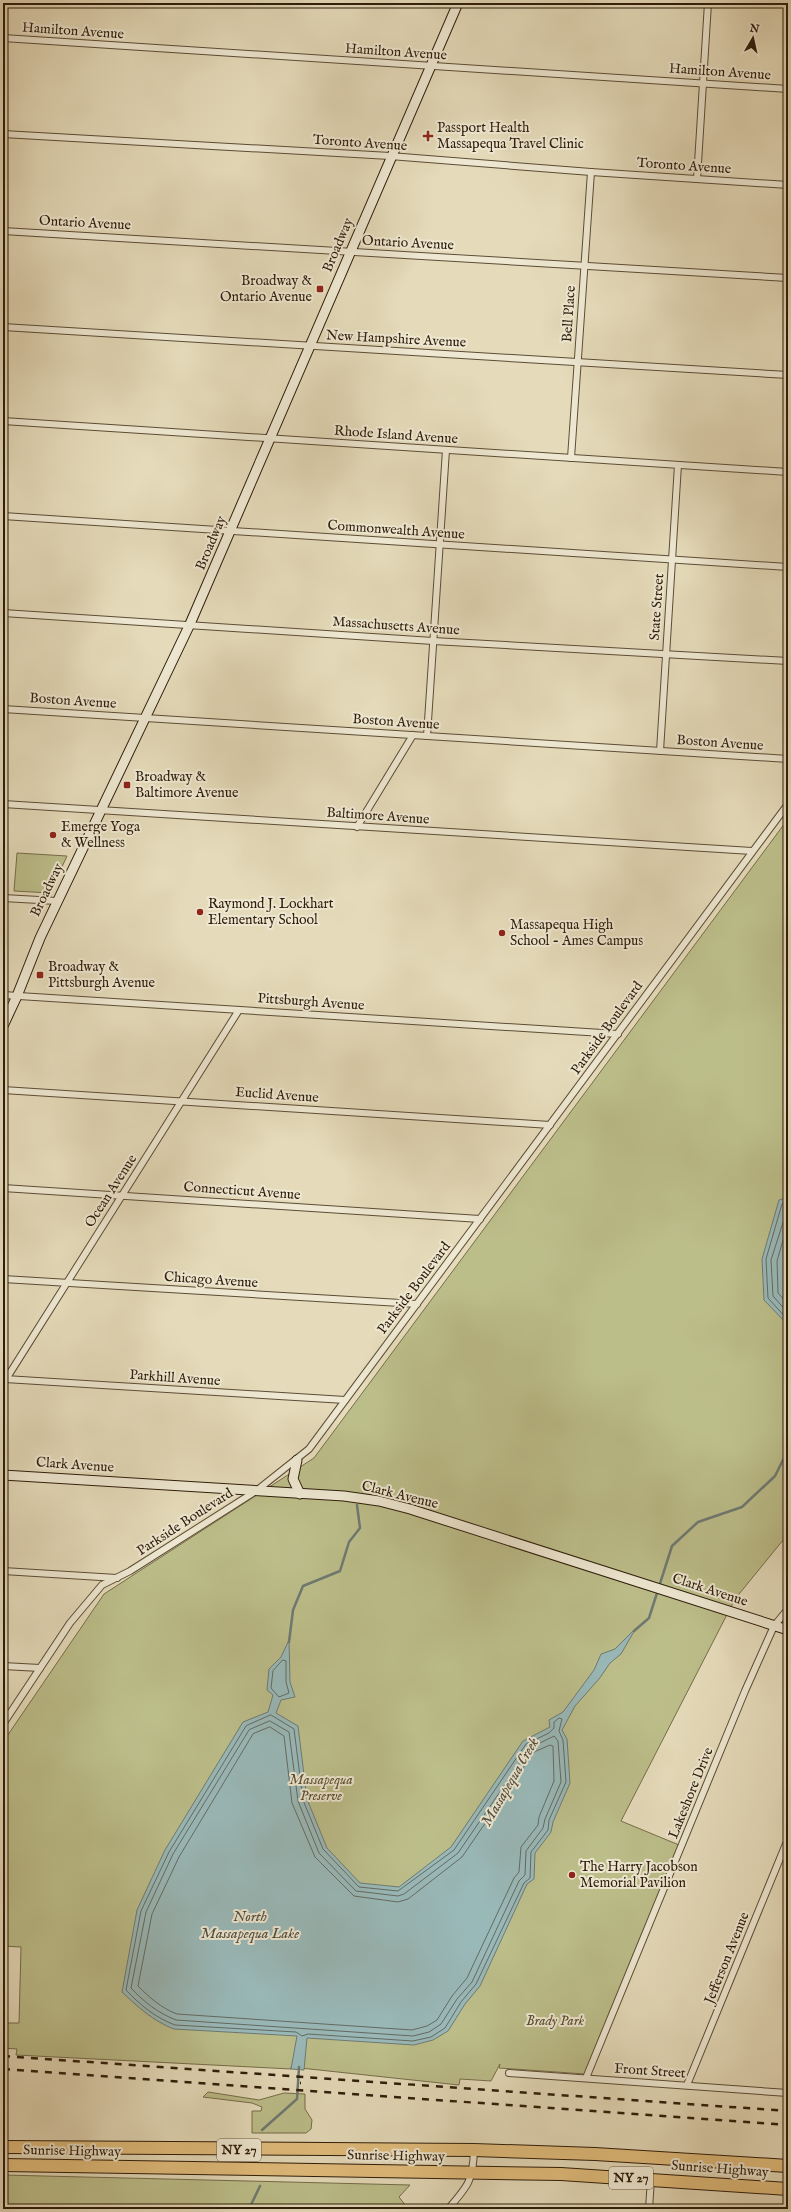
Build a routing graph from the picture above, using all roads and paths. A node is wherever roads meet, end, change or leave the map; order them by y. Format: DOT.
graph roads {
  1 [pos="458,3"];
  2 [pos="708,3"];
  3 [pos="3,38"];
  4 [pos="431,66"];
  5 [pos="703,83"];
  6 [pos="788,89"];
  7 [pos="3,134"];
  8 [pos="390,156"];
  9 [pos="591,172"];
  10 [pos="697,179"];
  11 [pos="788,185"];
  12 [pos="3,230"];
  13 [pos="350,252"];
  14 [pos="584,266"];
  15 [pos="788,278"];
  16 [pos="3,326"];
  17 [pos="310,346"];
  18 [pos="578,362"];
  19 [pos="788,375"];
  20 [pos="3,422"];
  21 [pos="269,439"];
  22 [pos="446,450"];
  23 [pos="571,458"];
  24 [pos="678,465"];
  25 [pos="788,472"];
  26 [pos="3,516"];
  27 [pos="232,530"];
  28 [pos="439,545"];
  29 [pos="672,559"];
  30 [pos="788,567"];
  31 [pos="3,613"];
  32 [pos="190,624"];
  33 [pos="433,641"];
  34 [pos="666,653"];
  35 [pos="788,661"];
  36 [pos="3,709"];
  37 [pos="147,718"];
  38 [pos="412,735"];
  39 [pos="427,736"];
  40 [pos="660,751"];
  41 [pos="788,759"];
  42 [pos="3,804"];
  43 [pos="788,804"];
  44 [pos="102,811"];
  45 [pos="357,827"];
  46 [pos="752,851"];
  47 [pos="3,898"];
  48 [pos="57,901"];
  49 [pos="3,995"];
  50 [pos="17,996"];
  51 [pos="239,1010"];
  52 [pos="3,1026"];
  53 [pos="618,1034"];
  54 [pos="3,1090"];
  55 [pos="181,1101"];
  56 [pos="550,1125"];
  57 [pos="3,1188"];
  58 [pos="123,1195"];
  59 [pos="480,1219"];
  60 [pos="3,1279"];
  61 [pos="65,1283"];
  62 [pos="417,1304"];
  63 [pos="4,1381"];
  64 [pos="345,1400"];
  65 [pos="297,1460"];
  66 [pos="3,1475"];
  67 [pos="256,1490"];
  68 [pos="300,1494"];
  69 [pos="3,1571"];
  70 [pos="118,1578"];
  71 [pos="788,1609"];
  72 [pos="774,1626"];
  73 [pos="788,1630"];
  74 [pos="3,1666"];
  75 [pos="40,1668"];
  76 [pos="3,1724"];
  77 [pos="788,1839"];
  78 [pos="510,2073"];
  79 [pos="586,2078"];
  80 [pos="687,2085"];
  81 [pos="788,2092"];
  82 [pos="3,2147"];
  83 [pos="474,2150"];
  84 [pos="3,2165"];
  85 [pos="788,2166"];
  86 [pos="473,2172"];
  87 [pos="651,2179"];
  88 [pos="788,2189"];
  89 [pos="448,2209"];
  90 [pos="649,2209"];
  1 -- 4 [label="main road, Broadway"];
  2 -- 5 [label="street"];
  3 -- 4 [label="street, Hamilton Avenue"];
  4 -- 5 [label="street, Hamilton Avenue"];
  4 -- 8 [label="main road, Broadway"];
  5 -- 6 [label="street, Hamilton Avenue"];
  5 -- 10 [label="street"];
  7 -- 8 [label="street, Toronto Avenue"];
  8 -- 9 [label="street, Toronto Avenue"];
  8 -- 13 [label="main road, Broadway"];
  9 -- 10 [label="street, Toronto Avenue"];
  9 -- 14 [label="street, Bell Place"];
  10 -- 11 [label="street, Toronto Avenue"];
  12 -- 13 [label="street, Ontario Avenue"];
  13 -- 14 [label="street, Ontario Avenue"];
  13 -- 17 [label="main road, Broadway"];
  14 -- 15 [label="street, Ontario Avenue"];
  14 -- 18 [label="street, Bell Place"];
  16 -- 17 [label="street, New Hampshire Avenue"];
  17 -- 18 [label="street, New Hampshire Avenue"];
  17 -- 21 [label="main road, Broadway"];
  18 -- 19 [label="street, New Hampshire Avenue"];
  18 -- 23 [label="street, Bell Place"];
  20 -- 21 [label="street, Rhode Island Avenue"];
  21 -- 22 [label="street, Rhode Island Avenue"];
  21 -- 27 [label="main road, Broadway"];
  22 -- 23 [label="street, Rhode Island Avenue"];
  22 -- 28 [label="street"];
  23 -- 24 [label="street, Rhode Island Avenue"];
  24 -- 25 [label="street, Rhode Island Avenue"];
  24 -- 29 [label="street, State Street"];
  26 -- 27 [label="street, Commonwealth Avenue"];
  27 -- 28 [label="street, Commonwealth Avenue"];
  27 -- 32 [label="main road, Broadway"];
  28 -- 29 [label="street, Commonwealth Avenue"];
  28 -- 33 [label="street"];
  29 -- 30 [label="street, Commonwealth Avenue"];
  29 -- 34 [label="street, State Street"];
  31 -- 32 [label="street, Massachusetts Avenue"];
  32 -- 33 [label="street, Massachusetts Avenue"];
  32 -- 37 [label="main road, Broadway"];
  33 -- 34 [label="street, Massachusetts Avenue"];
  33 -- 39 [label="street"];
  34 -- 35 [label="street, Massachusetts Avenue"];
  34 -- 40 [label="street, State Street"];
  36 -- 37 [label="street, Boston Avenue"];
  37 -- 38 [label="street, Boston Avenue"];
  37 -- 44 [label="main road, Broadway"];
  38 -- 39 [label="street, Boston Avenue"];
  38 -- 45 [label="street"];
  39 -- 40 [label="street, Boston Avenue"];
  40 -- 41 [label="street, Boston Avenue"];
  42 -- 44 [label="street, Baltimore Avenue"];
  43 -- 46 [label="street, Parkside Boulevard"];
  44 -- 45 [label="street, Baltimore Avenue"];
  44 -- 48 [label="main road, Broadway"];
  45 -- 46 [label="street, Baltimore Avenue"];
  46 -- 53 [label="street, Parkside Boulevard"];
  47 -- 48 [label="street"];
  48 -- 50 [label="main road, Broadway"];
  49 -- 50 [label="street, Pittsburgh Avenue"];
  50 -- 51 [label="street, Pittsburgh Avenue"];
  50 -- 52 [label="main road, Broadway"];
  51 -- 53 [label="street, Pittsburgh Avenue"];
  51 -- 55 [label="street, Ocean Avenue"];
  53 -- 56 [label="street, Parkside Boulevard"];
  54 -- 55 [label="street, Euclid Avenue"];
  55 -- 56 [label="street, Euclid Avenue"];
  55 -- 58 [label="street, Ocean Avenue"];
  56 -- 59 [label="street, Parkside Boulevard"];
  57 -- 58 [label="street, Connecticut Avenue"];
  58 -- 59 [label="street, Connecticut Avenue"];
  58 -- 61 [label="street, Ocean Avenue"];
  59 -- 62 [label="street, Parkside Boulevard"];
  60 -- 61 [label="street, Chicago Avenue"];
  61 -- 62 [label="street, Chicago Avenue"];
  61 -- 63 [label="street, Ocean Avenue"];
  62 -- 64 [label="street, Parkside Boulevard"];
  63 -- 64 [label="street, Parkhill Avenue"];
  64 -- 65 [label="street, Parkside Boulevard"];
  65 -- 67 [label="street, Parkside Boulevard"];
  65 -- 68 [label="main road"];
  66 -- 67 [label="main road, Clark Avenue"];
  67 -- 68 [label="main road, Clark Avenue"];
  67 -- 70 [label="street, Parkside Boulevard"];
  68 -- 72 [label="main road, Clark Avenue"];
  69 -- 70 [label="street"];
  70 -- 75 [label="street, Parkside Boulevard"];
  71 -- 72 [label="street, Lakeshore Drive"];
  72 -- 73 [label="main road, Clark Avenue"];
  72 -- 79 [label="street, Lakeshore Drive"];
  74 -- 75 [label="street"];
  75 -- 76 [label="street, Parkside Boulevard"];
  77 -- 80 [label="street, Jefferson Avenue"];
  78 -- 79 [label="street, Front Street"];
  79 -- 80 [label="street, Front Street"];
  80 -- 81 [label="street, Front Street"];
  82 -- 83 [label="highway, Sunrise Highway / NY 27"];
  83 -- 85 [label="highway, Sunrise Highway / NY 27"];
  83 -- 86 [label="street"];
  84 -- 86 [label="highway, Sunrise Highway / NY 27"];
  86 -- 87 [label="highway, Sunrise Highway / NY 27"];
  86 -- 89 [label="street"];
  87 -- 88 [label="highway, Sunrise Highway / NY 27"];
  87 -- 90 [label="street"];
}
